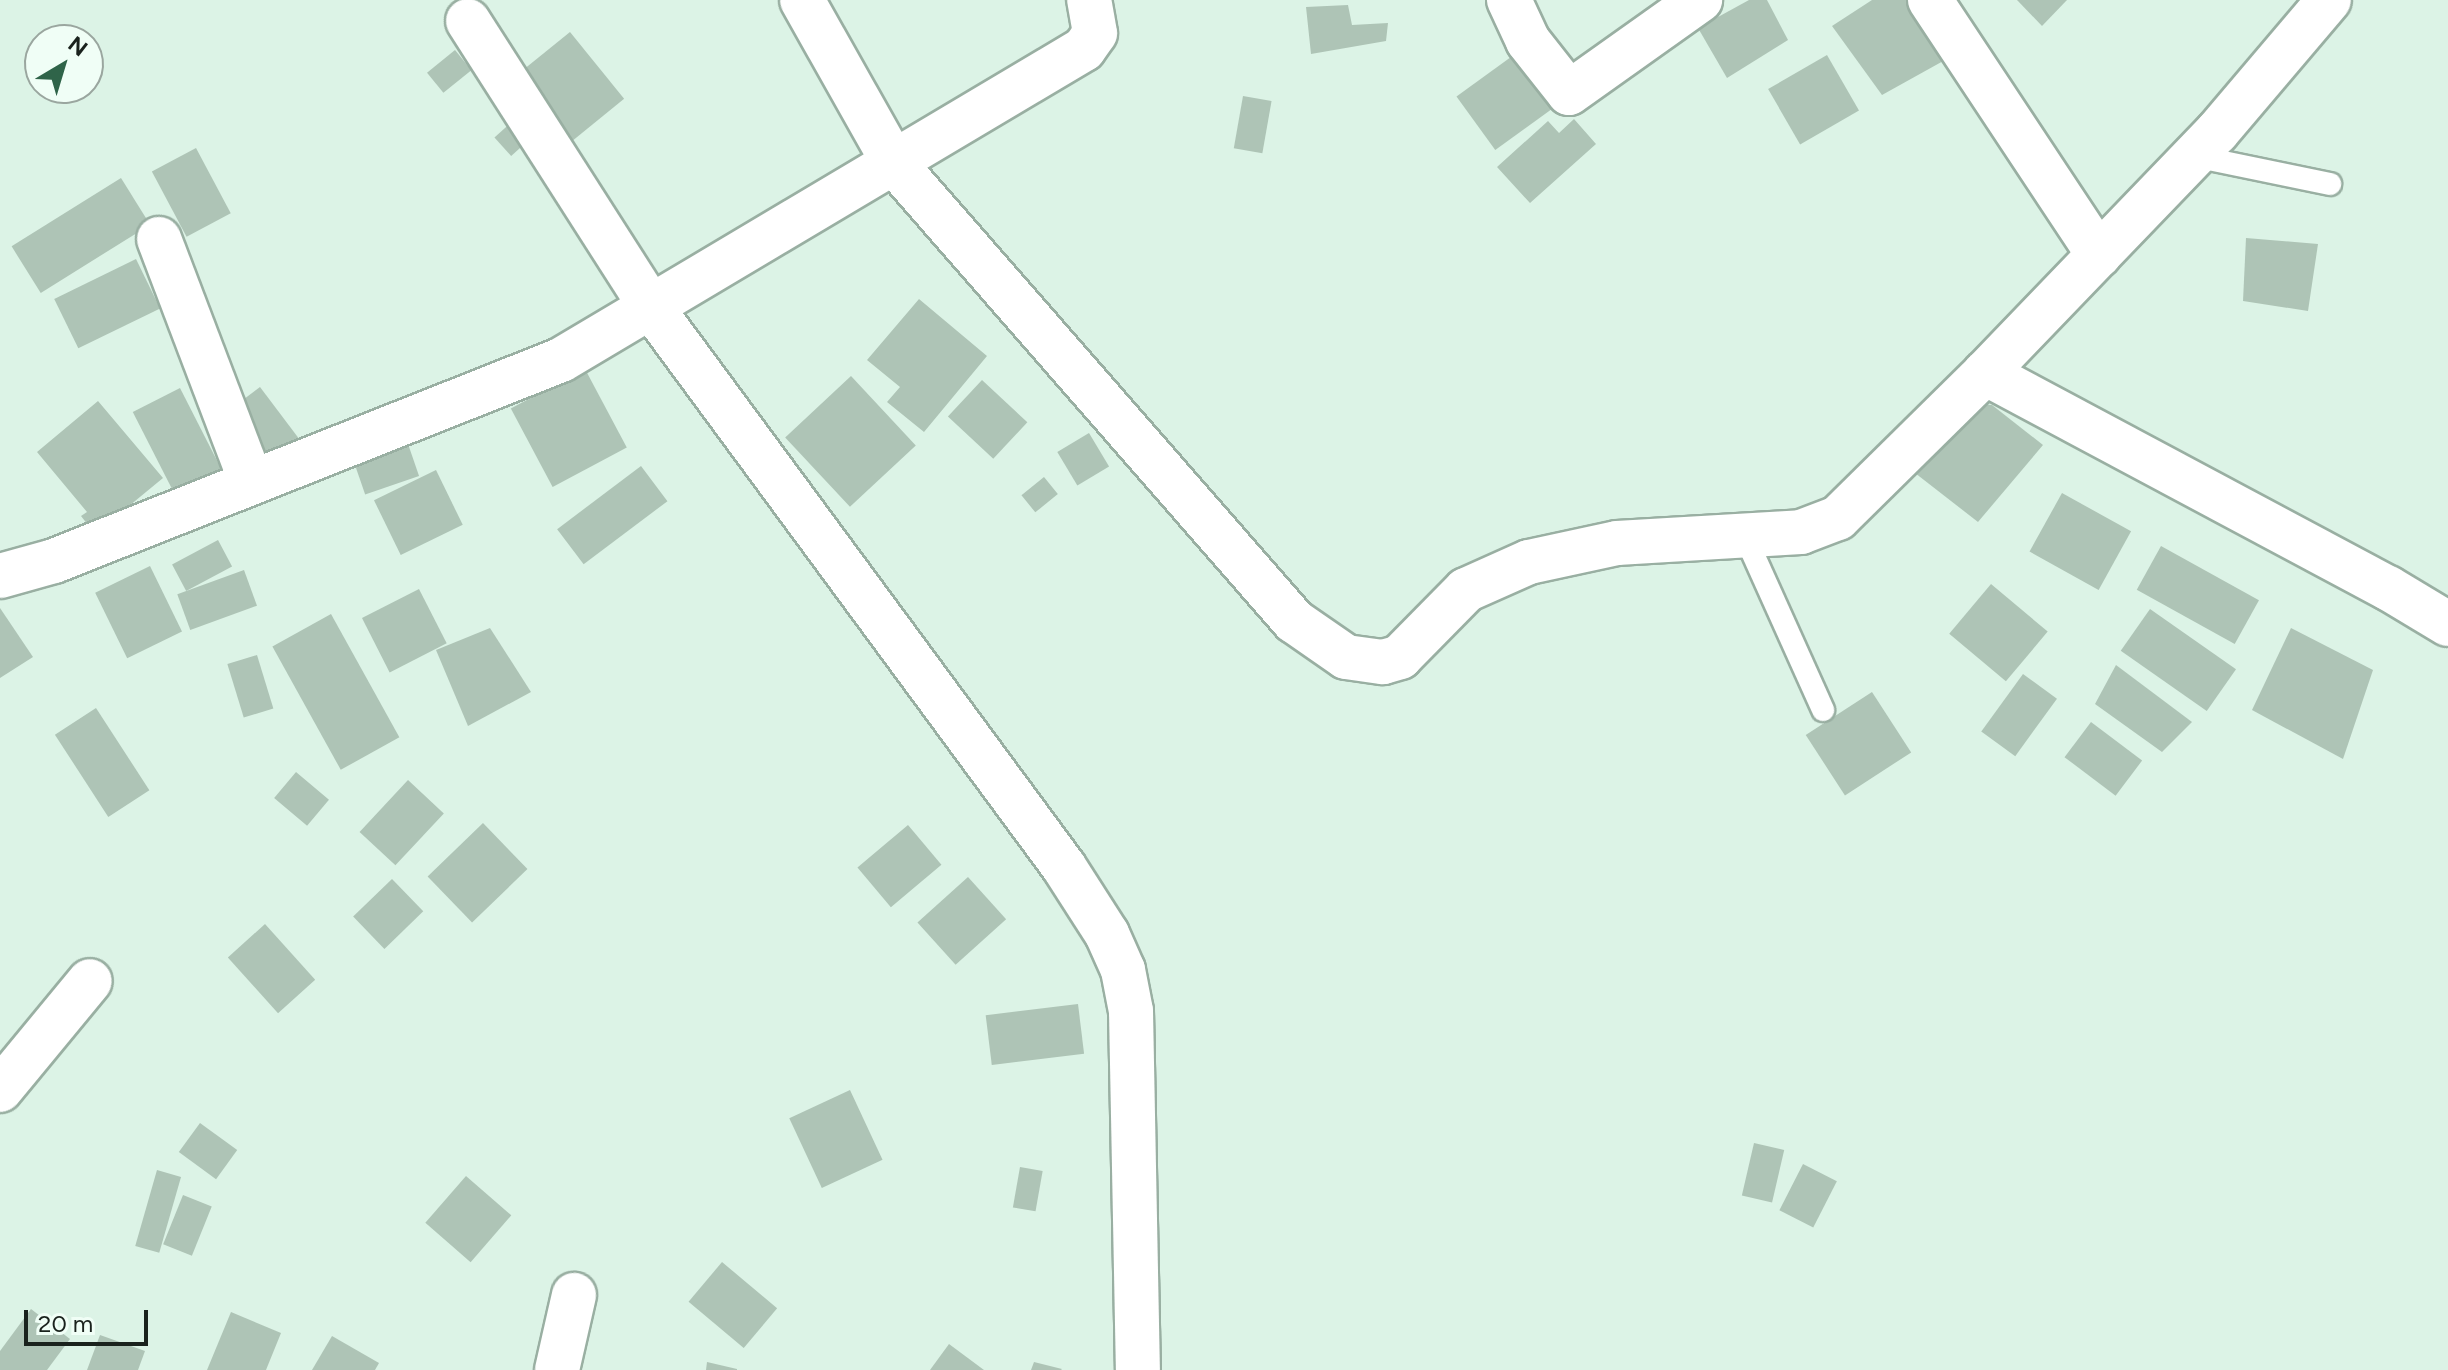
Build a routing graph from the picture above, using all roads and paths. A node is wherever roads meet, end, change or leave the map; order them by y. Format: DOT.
graph roads {
  1 [pos="802,0"];
  2 [pos="1089,0"];
  3 [pos="1509,0"];
  4 [pos="1700,0"];
  5 [pos="1930,0"];
  6 [pos="2311,7"];
  7 [pos="468,21"];
  8 [pos="2194,156"];
  9 [pos="894,163"];
  10 [pos="2330,184"];
  11 [pos="159,239"];
  12 [pos="2099,255"];
  13 [pos="651,307"];
  14 [pos="1985,373"];
  15 [pos="251,481"];
  16 [pos="1744,534"];
  17 [pos="0,576"];
  18 [pos="2448,624"];
  19 [pos="1823,710"];
  20 [pos="90,981"];
  21 [pos="0,1090"];
  22 [pos="574,1295"];
  23 [pos="557,1370"];
  24 [pos="1138,1370"];
  1 -- 9 [label="street"];
  2 -- 9 [label="street"];
  3 -- 4 [label="street"];
  5 -- 12 [label="street"];
  6 -- 8 [label="street"];
  7 -- 13 [label="street"];
  8 -- 10 [label="lane"];
  8 -- 12 [label="street"];
  9 -- 13 [label="street"];
  9 -- 16 [label="street"];
  11 -- 15 [label="street"];
  12 -- 14 [label="street"];
  13 -- 15 [label="street"];
  13 -- 24 [label="street"];
  14 -- 16 [label="street"];
  14 -- 18 [label="street"];
  15 -- 17 [label="street"];
  16 -- 19 [label="lane"];
  20 -- 21 [label="street"];
  22 -- 23 [label="street"];
}
